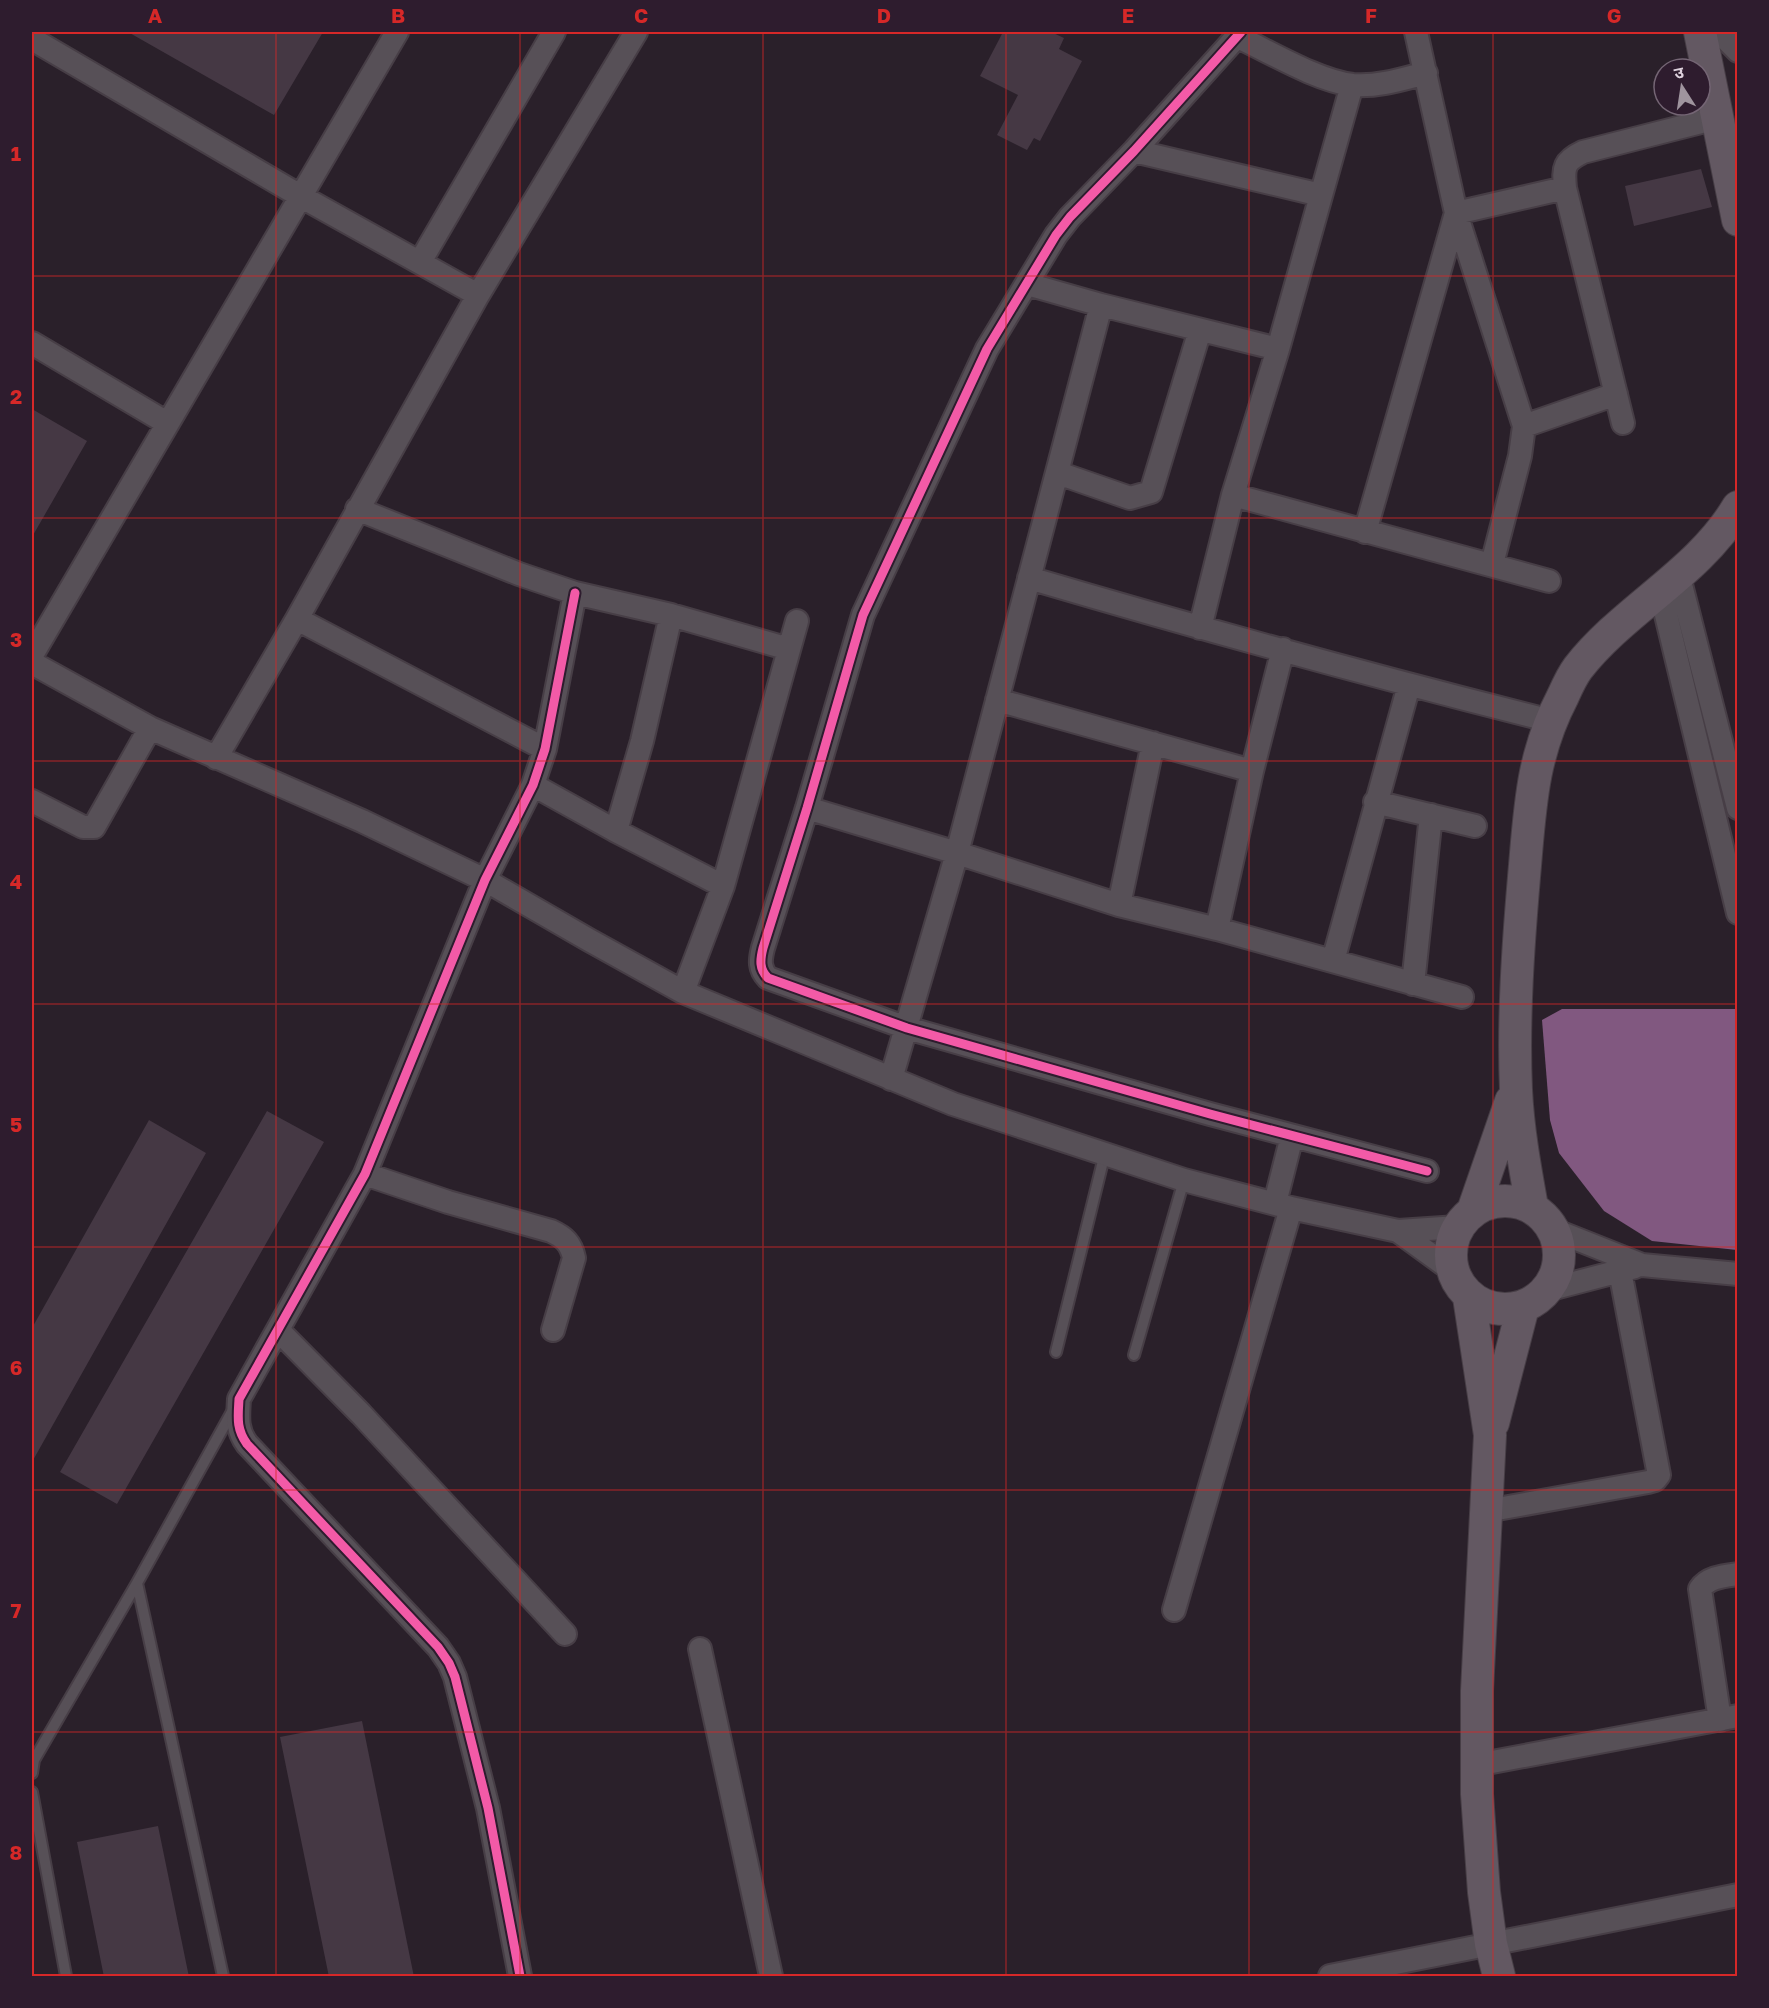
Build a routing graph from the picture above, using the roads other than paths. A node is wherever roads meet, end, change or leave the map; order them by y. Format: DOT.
graph roads {
  1 [pos="36,32"];
  2 [pos="397,32"];
  3 [pos="554,32"];
  4 [pos="636,32"];
  5 [pos="1416,32"];
  6 [pos="1700,32"];
  7 [pos="1718,32"];
  8 [pos="1239,34"];
  9 [pos="32,40"];
  10 [pos="1737,51"];
  11 [pos="1426,73"];
  12 [pos="1352,85"];
  13 [pos="1727,123"];
  14 [pos="1134,150"];
  15 [pos="1565,188"];
  16 [pos="1321,195"];
  17 [pos="302,197"];
  18 [pos="1456,213"];
  19 [pos="1737,220"];
  20 [pos="420,262"];
  21 [pos="1027,284"];
  22 [pos="478,295"];
  23 [pos="1101,305"];
  24 [pos="1200,330"];
  25 [pos="32,343"];
  26 [pos="1278,349"];
  27 [pos="1616,394"];
  28 [pos="167,423"];
  29 [pos="1623,423"];
  30 [pos="1524,426"];
  31 [pos="1058,473"];
  32 [pos="1233,495"];
  33 [pos="1737,507"];
  34 [pos="357,510"];
  35 [pos="1365,532"];
  36 [pos="1492,564"];
  37 [pos="1029,578"];
  38 [pos="1549,581"];
  39 [pos="1669,582"];
  40 [pos="575,593"];
  41 [pos="671,615"];
  42 [pos="297,619"];
  43 [pos="797,621"];
  44 [pos="1200,628"];
  45 [pos="789,649"];
  46 [pos="1283,649"];
  47 [pos="32,655"];
  48 [pos="32,663"];
  49 [pos="1409,685"];
  50 [pos="998,700"];
  51 [pos="1551,721"];
  52 [pos="150,728"];
  53 [pos="1153,743"];
  54 [pos="545,748"];
  55 [pos="216,758"];
  56 [pos="1252,771"];
  57 [pos="533,785"];
  58 [pos="32,801"];
  59 [pos="1376,802"];
  60 [pos="1737,805"];
  61 [pos="807,808"];
  62 [pos="1713,810"];
  63 [pos="1431,815"];
  64 [pos="1475,826"];
  65 [pos="616,831"];
  66 [pos="957,853"];
  67 [pos="485,880"];
  68 [pos="723,886"];
  69 [pos="1119,905"];
  70 [pos="1737,914"];
  71 [pos="1217,929"];
  72 [pos="1333,962"];
  73 [pos="1413,984"];
  74 [pos="683,992"];
  75 [pos="1462,997"];
  76 [pos="907,1028"];
  77 [pos="891,1079"];
  78 [pos="1516,1089"];
  79 [pos="1292,1136"];
  80 [pos="1105,1153"];
  81 [pos="1427,1171"];
  82 [pos="365,1173"];
  83 [pos="1184,1180"];
  84 [pos="1283,1205"];
  85 [pos="1532,1207"];
  86 [pos="1466,1219"];
  87 [pos="1554,1230"];
  88 [pos="1398,1232"];
  89 [pos="1642,1265"];
  90 [pos="1453,1271"];
  91 [pos="1620,1271"];
  92 [pos="1737,1275"];
  93 [pos="1469,1297"];
  94 [pos="1535,1299"];
  95 [pos="553,1329"];
  96 [pos="278,1330"];
  97 [pos="1056,1352"];
  98 [pos="1134,1355"];
  99 [pos="239,1399"];
  100 [pos="1490,1435"];
  101 [pos="1486,1511"];
  102 [pos="1737,1574"];
  103 [pos="137,1583"];
  104 [pos="1174,1610"];
  105 [pos="565,1634"];
  106 [pos="700,1649"];
  107 [pos="1729,1718"];
  108 [pos="1476,1765"];
  109 [pos="32,1773"];
  110 [pos="32,1792"];
  111 [pos="1737,1895"];
  112 [pos="1491,1944"];
  113 [pos="66,1977"];
  114 [pos="223,1977"];
  115 [pos="520,1977"];
  116 [pos="771,1977"];
  117 [pos="1330,1977"];
  118 [pos="1499,1977"];
  1 -- 9 [label="street"];
  2 -- 17 [label="street"];
  3 -- 20 [label="street"];
  4 -- 22 [label="street"];
  5 -- 11 [label="street"];
  6 -- 13 [label="main road"];
  7 -- 10 [label="street"];
  7 -- 13 [label="main road"];
  8 -- 12 [label="street"];
  8 -- 14 [label="street"];
  9 -- 17 [label="street"];
  11 -- 12 [label="street"];
  11 -- 18 [label="street"];
  12 -- 16 [label="street"];
  13 -- 15 [label="street"];
  13 -- 19 [label="main road"];
  14 -- 16 [label="street"];
  14 -- 21 [label="street"];
  15 -- 18 [label="street"];
  15 -- 27 [label="street"];
  16 -- 26 [label="street"];
  17 -- 20 [label="street"];
  17 -- 28 [label="street"];
  18 -- 30 [label="street"];
  18 -- 35 [label="street"];
  20 -- 22 [label="street"];
  21 -- 23 [label="street"];
  21 -- 61 [label="street"];
  22 -- 34 [label="street"];
  23 -- 24 [label="street"];
  23 -- 31 [label="street"];
  24 -- 26 [label="street"];
  24 -- 31 [label="street"];
  25 -- 28 [label="street"];
  26 -- 32 [label="street"];
  27 -- 29 [label="street"];
  27 -- 30 [label="street"];
  28 -- 47 [label="street"];
  30 -- 36 [label="street"];
  31 -- 37 [label="street"];
  32 -- 35 [label="street"];
  32 -- 44 [label="street"];
  33 -- 39 [label="main road"];
  34 -- 40 [label="street"];
  34 -- 42 [label="street"];
  35 -- 36 [label="street"];
  36 -- 38 [label="street"];
  37 -- 44 [label="street"];
  37 -- 50 [label="street"];
  39 -- 51 [label="main road"];
  39 -- 60 [label="street"];
  39 -- 62 [label="street"];
  40 -- 41 [label="street"];
  40 -- 54 [label="street"];
  41 -- 45 [label="street"];
  41 -- 65 [label="street"];
  42 -- 54 [label="street"];
  42 -- 55 [label="street"];
  43 -- 45 [label="street"];
  44 -- 46 [label="street"];
  45 -- 68 [label="street"];
  46 -- 49 [label="street"];
  46 -- 56 [label="street"];
  48 -- 52 [label="street"];
  49 -- 51 [label="street"];
  49 -- 59 [label="street"];
  50 -- 53 [label="street"];
  50 -- 66 [label="street"];
  51 -- 78 [label="main road"];
  52 -- 55 [label="street"];
  52 -- 58 [label="street"];
  53 -- 56 [label="street"];
  53 -- 69 [label="street"];
  54 -- 57 [label="street"];
  55 -- 67 [label="street"];
  56 -- 71 [label="street"];
  57 -- 65 [label="street"];
  57 -- 67 [label="street"];
  59 -- 63 [label="street"];
  59 -- 72 [label="street"];
  60 -- 62 [label="street"];
  61 -- 66 [label="street"];
  61 -- 76 [label="street"];
  62 -- 70 [label="street"];
  63 -- 64 [label="street"];
  63 -- 73 [label="street"];
  65 -- 68 [label="street"];
  66 -- 69 [label="street"];
  66 -- 76 [label="street"];
  67 -- 74 [label="street"];
  67 -- 82 [label="street"];
  68 -- 74 [label="street"];
  69 -- 71 [label="street"];
  71 -- 72 [label="street"];
  72 -- 73 [label="street"];
  73 -- 75 [label="street"];
  74 -- 77 [label="street"];
  76 -- 77 [label="street"];
  76 -- 79 [label="street"];
  77 -- 80 [label="street"];
  78 -- 85 [label="main road"];
  78 -- 86 [label="main road"];
  79 -- 81 [label="street"];
  79 -- 84 [label="street"];
  80 -- 83 [label="street"];
  80 -- 97 [label="lane"];
  82 -- 95 [label="street"];
  82 -- 96 [label="street"];
  83 -- 84 [label="street"];
  83 -- 98 [label="lane"];
  84 -- 88 [label="street"];
  84 -- 104 [label="street"];
  85 -- 86 [label="main road"];
  85 -- 87 [label="main road"];
  86 -- 88 [label="street"];
  86 -- 90 [label="main road"];
  87 -- 89 [label="street"];
  87 -- 94 [label="main road"];
  88 -- 90 [label="street"];
  89 -- 91 [label="street"];
  89 -- 92 [label="street"];
  90 -- 93 [label="main road"];
  91 -- 94 [label="street"];
  91 -- 101 [label="street"];
  93 -- 94 [label="main road"];
  93 -- 100 [label="main road"];
  94 -- 100 [label="main road"];
  96 -- 99 [label="street"];
  96 -- 105 [label="street"];
  99 -- 103 [label="lane"];
  99 -- 115 [label="street"];
  100 -- 101 [label="main road"];
  101 -- 108 [label="main road"];
  102 -- 107 [label="street"];
  103 -- 109 [label="lane"];
  103 -- 114 [label="lane"];
  106 -- 116 [label="street"];
  107 -- 108 [label="street"];
  108 -- 112 [label="main road"];
  110 -- 113 [label="lane"];
  111 -- 112 [label="street"];
  112 -- 117 [label="street"];
  112 -- 118 [label="main road"];
}
